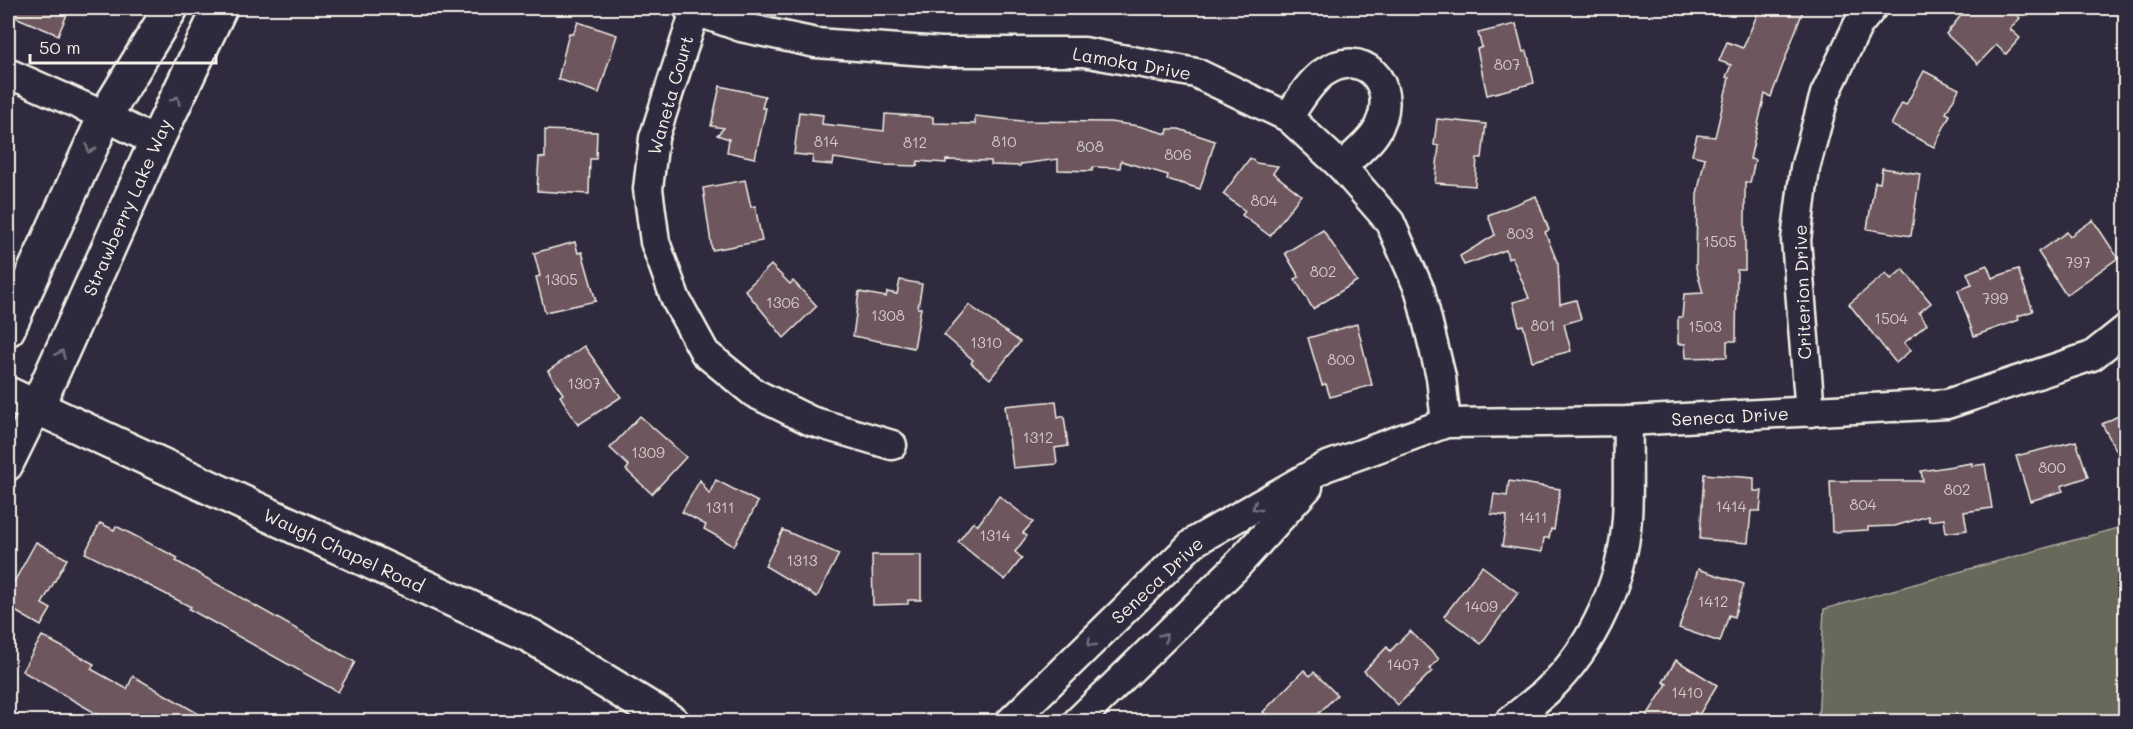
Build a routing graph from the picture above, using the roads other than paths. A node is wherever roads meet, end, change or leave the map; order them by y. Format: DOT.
graph roads {
  1 [pos="171,8"];
  2 [pos="220,8"];
  3 [pos="1872,8"];
  4 [pos="693,9"];
  5 [pos="8,73"];
  6 [pos="105,116"];
  7 [pos="1288,117"];
  8 [pos="156,142"];
  9 [pos="1341,167"];
  10 [pos="8,329"];
  11 [pos="2126,329"];
  12 [pos="8,394"];
  13 [pos="37,407"];
  14 [pos="1810,412"];
  15 [pos="1628,421"];
  16 [pos="1446,423"];
  17 [pos="892,445"];
  18 [pos="8,466"];
  19 [pos="1325,467"];
  20 [pos="672,722"];
  21 [pos="1010,722"];
  22 [pos="1077,722"];
  23 [pos="1509,722"];
  1 -- 6 [label="street"];
  8 -- 2 [label="street, Strawberry Lake Way, one-way"];
  3 -- 14 [label="street, Criterion Drive"];
  4 -- 7 [label="street, Lamoka Drive"];
  4 -- 17 [label="street, Waneta Court"];
  5 -- 6 [label="street"];
  6 -- 8 [label="street"];
  6 -- 10 [label="street, one-way"];
  7 -- 9 [label="street, Lamoka Drive"];
  7 -- 9 [label="street"];
  13 -- 8 [label="street, Strawberry Lake Way, one-way"];
  9 -- 16 [label="street, Lamoka Drive"];
  11 -- 14 [label="street, Seneca Drive"];
  12 -- 13 [label="street, Waugh Chapel Road"];
  13 -- 18 [label="street"];
  13 -- 20 [label="street, Waugh Chapel Road"];
  14 -- 15 [label="street, Seneca Drive"];
  15 -- 16 [label="street, Seneca Drive"];
  15 -- 23 [label="street"];
  16 -- 19 [label="street, Seneca Drive"];
  19 -- 21 [label="street, Seneca Drive, one-way"];
  22 -- 19 [label="street, Seneca Drive, one-way"];
}
